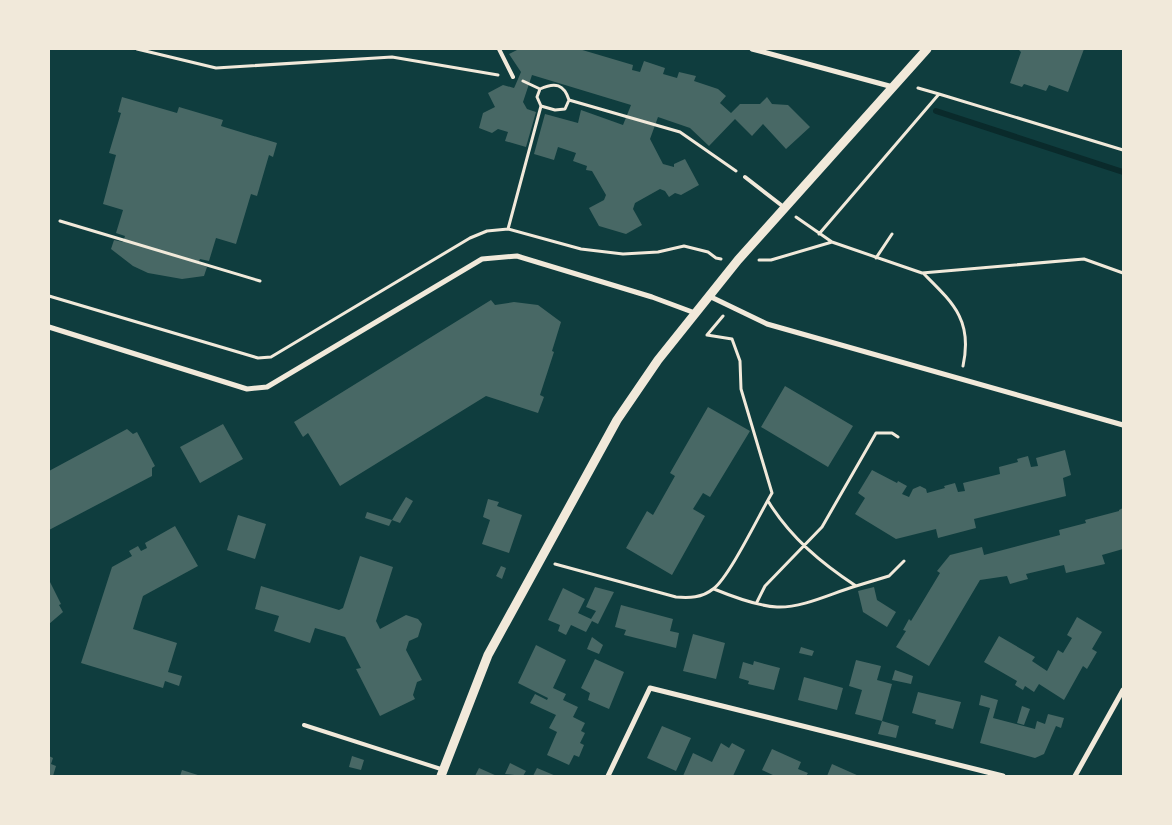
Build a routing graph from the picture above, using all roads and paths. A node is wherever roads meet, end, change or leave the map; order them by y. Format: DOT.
graph roads {
  1 [pos="138,49"];
  2 [pos="499,49"];
  3 [pos="752,49"];
  4 [pos="927,49"];
  5 [pos="513,77"];
  6 [pos="893,88"];
  7 [pos="918,88"];
  8 [pos="540,89"];
  9 [pos="938,94"];
  10 [pos="569,100"];
  11 [pos="541,106"];
  12 [pos="1123,150"];
  13 [pos="745,177"];
  14 [pos="786,209"];
  15 [pos="60,221"];
  16 [pos="508,229"];
  17 [pos="819,234"];
  18 [pos="892,234"];
  19 [pos="832,242"];
  20 [pos="876,258"];
  21 [pos="738,260"];
  22 [pos="1123,271"];
  23 [pos="922,273"];
  24 [pos="260,281"];
  25 [pos="49,296"];
  26 [pos="709,296"];
  27 [pos="729,307"];
  28 [pos="694,314"];
  29 [pos="49,327"];
  30 [pos="960,380"];
  31 [pos="1123,425"];
  32 [pos="898,437"];
  33 [pos="768,501"];
  34 [pos="803,545"];
  35 [pos="540,560"];
  36 [pos="904,561"];
  37 [pos="856,586"];
  38 [pos="714,589"];
  39 [pos="757,602"];
  40 [pos="1123,690"];
  41 [pos="304,725"];
  42 [pos="443,773"];
  43 [pos="608,776"];
  44 [pos="1002,776"];
  45 [pos="1076,776"];
  1 -- 5 [label="path"];
  2 -- 5 [label="lane"];
  3 -- 6 [label="street"];
  4 -- 6 [label="street"];
  5 -- 8 [label="path"];
  6 -- 14 [label="street"];
  7 -- 9 [label="path"];
  8 -- 10 [label="path"];
  8 -- 11 [label="path"];
  9 -- 12 [label="path"];
  9 -- 17 [label="path"];
  10 -- 11 [label="path"];
  10 -- 13 [label="path"];
  11 -- 16 [label="path"];
  13 -- 14 [label="lane"];
  14 -- 17 [label="path"];
  14 -- 21 [label="street"];
  15 -- 24 [label="path"];
  16 -- 21 [label="path"];
  16 -- 25 [label="path"];
  17 -- 19 [label="path"];
  18 -- 20 [label="path"];
  19 -- 20 [label="path"];
  19 -- 21 [label="path"];
  20 -- 23 [label="path"];
  21 -- 26 [label="street"];
  22 -- 23 [label="path"];
  23 -- 30 [label="path"];
  26 -- 27 [label="street"];
  26 -- 28 [label="street"];
  27 -- 30 [label="street"];
  27 -- 33 [label="path"];
  28 -- 29 [label="street"];
  28 -- 35 [label="street"];
  30 -- 31 [label="street"];
  32 -- 34 [label="path"];
  33 -- 34 [label="path"];
  33 -- 38 [label="path"];
  34 -- 37 [label="path"];
  34 -- 39 [label="path"];
  35 -- 38 [label="path"];
  35 -- 42 [label="street"];
  36 -- 37 [label="path"];
  37 -- 39 [label="path"];
  38 -- 39 [label="path"];
  40 -- 45 [label="street"];
  41 -- 42 [label="lane"];
  43 -- 44 [label="street"];
}
